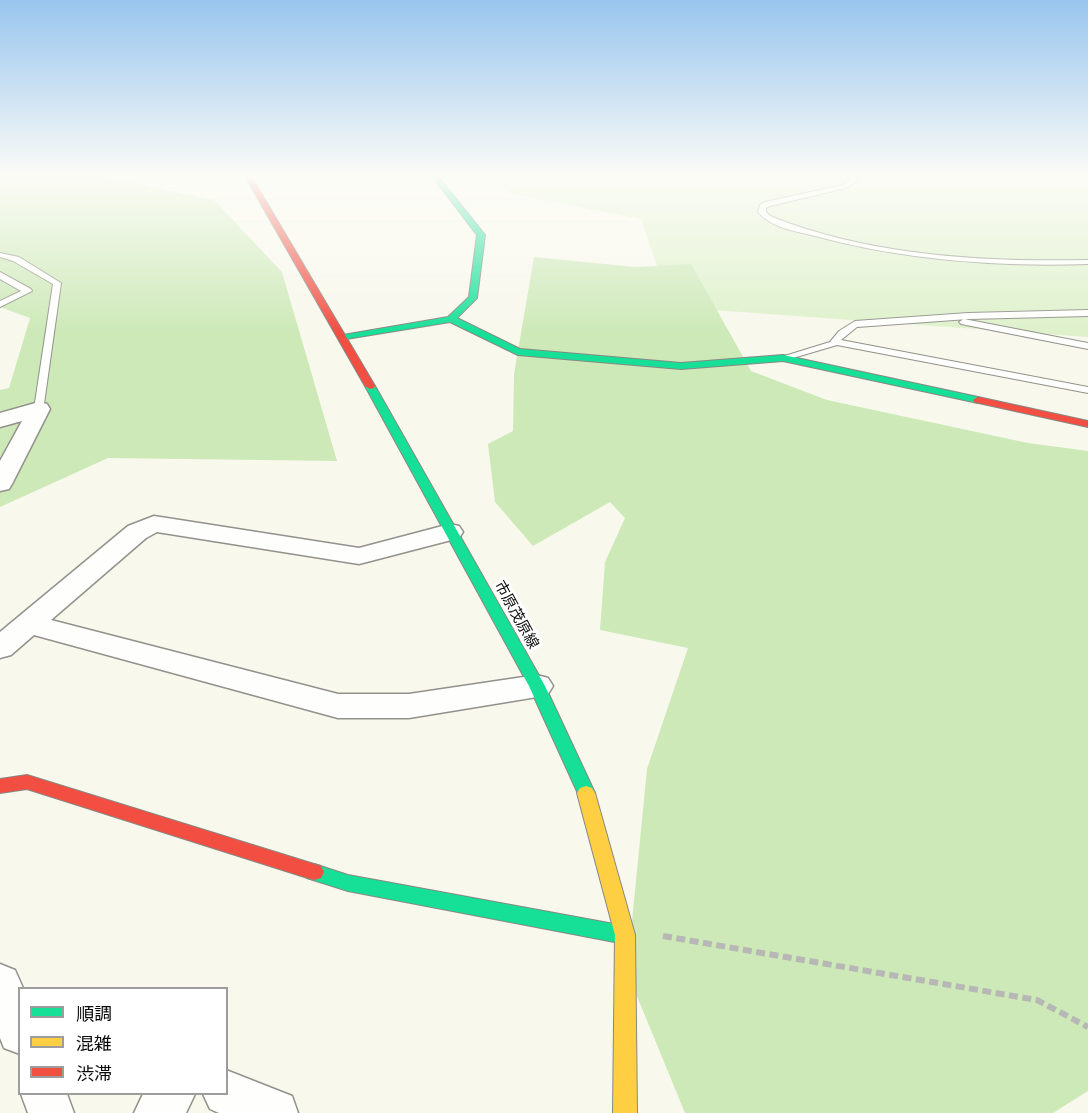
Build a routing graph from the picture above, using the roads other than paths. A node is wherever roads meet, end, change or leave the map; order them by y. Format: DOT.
graph roads {
  1 [pos="278,228"];
  2 [pos="475,228"];
  3 [pos="792,228"];
  4 [pos="0,255"];
  5 [pos="1088,262"];
  6 [pos="0,275"];
  7 [pos="0,304"];
  8 [pos="1088,313"];
  9 [pos="942,317"];
  10 [pos="451,319"];
  11 [pos="343,338"];
  12 [pos="836,342"];
  13 [pos="1088,346"];
  14 [pos="783,358"];
  15 [pos="1088,390"];
  16 [pos="39,409"];
  17 [pos="0,420"];
  18 [pos="1088,424"];
  19 [pos="0,484"];
  20 [pos="450,532"];
  21 [pos="28,624"];
  22 [pos="0,648"];
  23 [pos="537,686"];
  24 [pos="0,786"];
  25 [pos="625,935"];
  26 [pos="0,984"];
  27 [pos="18,1028"];
  28 [pos="228,1094"];
  29 [pos="44,1095"];
  30 [pos="171,1095"];
  31 [pos="51,1113"];
  32 [pos="157,1113"];
  33 [pos="275,1113"];
  34 [pos="625,1113"];
  1 -- 11 [label="street, 市原茂原線"];
  2 -- 10 [label="street"];
  3 -- 5 [label="lane"];
  4 -- 16 [label="lane"];
  6 -- 7 [label="lane"];
  8 -- 9 [label="lane"];
  9 -- 12 [label="lane"];
  9 -- 13 [label="lane"];
  10 -- 11 [label="street"];
  10 -- 14 [label="street"];
  11 -- 20 [label="street, 市原茂原線"];
  12 -- 14 [label="lane"];
  12 -- 15 [label="lane"];
  14 -- 18 [label="street"];
  16 -- 17 [label="street"];
  16 -- 19 [label="street"];
  20 -- 21 [label="street"];
  20 -- 23 [label="street, 市原茂原線"];
  21 -- 22 [label="street"];
  21 -- 23 [label="street"];
  23 -- 25 [label="street, 市原茂原線"];
  24 -- 25 [label="street"];
  25 -- 34 [label="street, 市原茂原線"];
  26 -- 27 [label="street"];
  28 -- 33 [label="street"];
  29 -- 31 [label="street"];
  30 -- 32 [label="street"];
}
